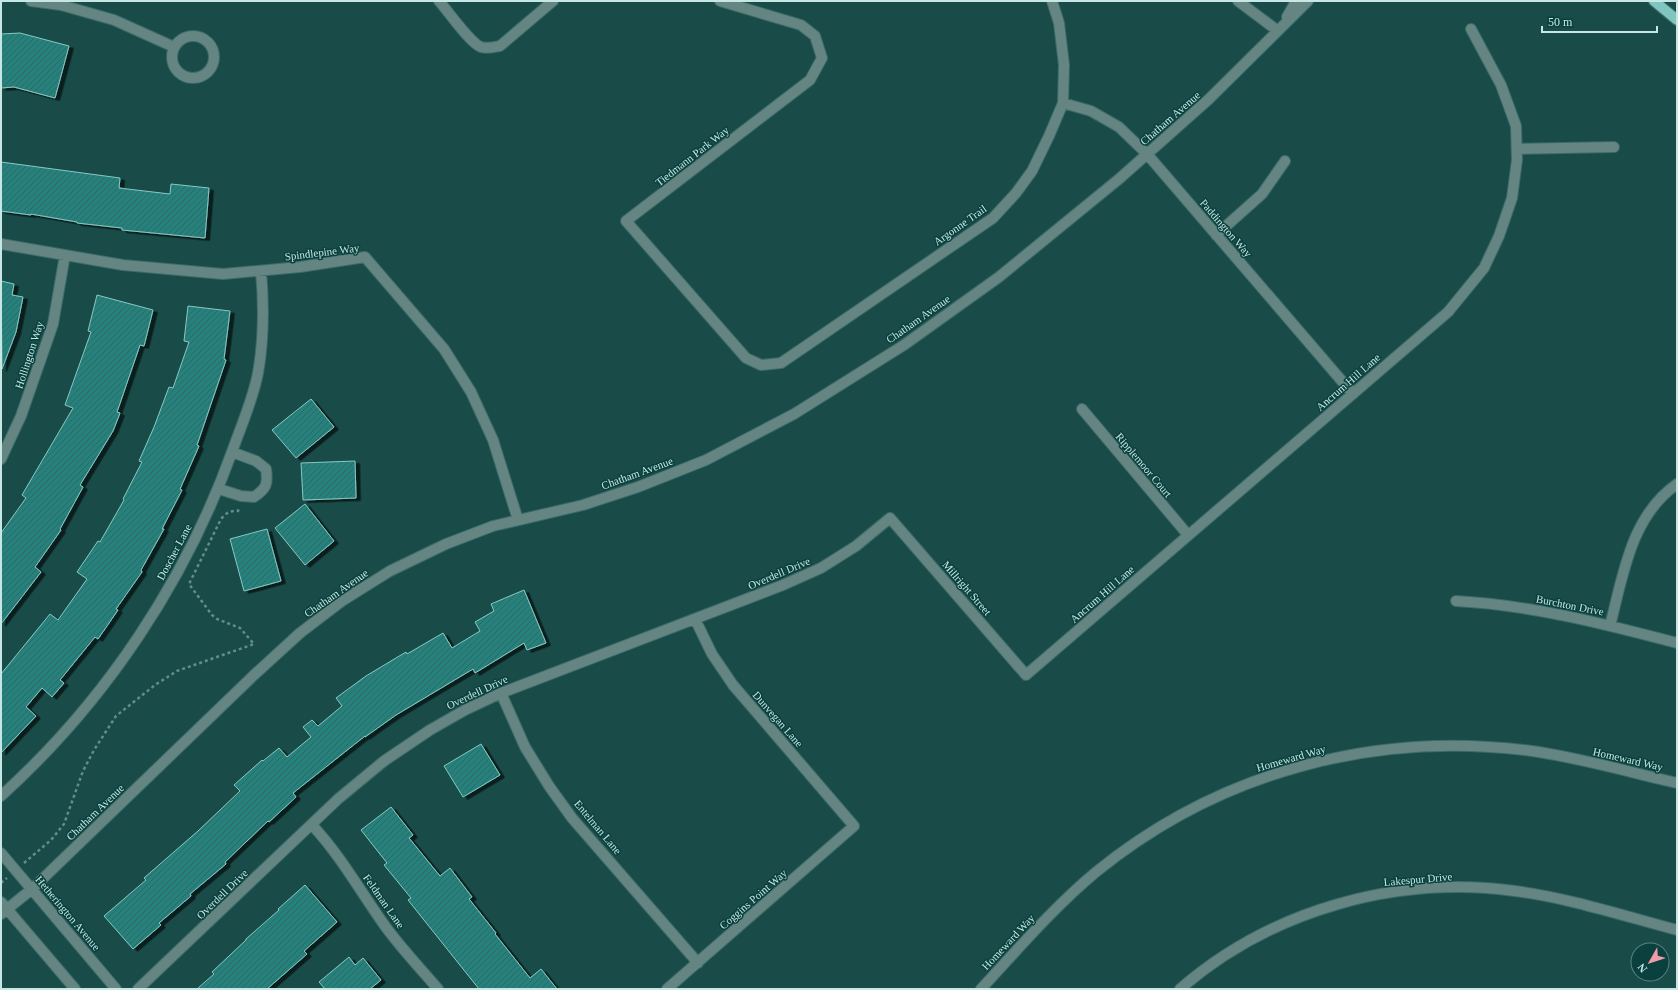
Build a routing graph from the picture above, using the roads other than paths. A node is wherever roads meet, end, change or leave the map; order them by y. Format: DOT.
graph roads {
  1 [pos="32,1"];
  2 [pos="439,1"];
  3 [pos="553,1"];
  4 [pos="720,1"];
  5 [pos="1052,1"];
  6 [pos="1238,1"];
  7 [pos="1296,1"];
  8 [pos="1308,1"];
  9 [pos="1654,1"];
  10 [pos="1677,20"];
  11 [pos="1471,29"];
  12 [pos="1278,31"];
  13 [pos="174,47"];
  14 [pos="1063,103"];
  15 [pos="1614,147"];
  16 [pos="1517,149"];
  17 [pos="1147,154"];
  18 [pos="1285,161"];
  19 [pos="1216,235"];
  20 [pos="1,244"];
  21 [pos="66,255"];
  22 [pos="261,271"];
  23 [pos="761,365"];
  24 [pos="1353,394"];
  25 [pos="1082,409"];
  26 [pos="232,452"];
  27 [pos="1,459"];
  28 [pos="1677,484"];
  29 [pos="219,489"];
  30 [pos="890,518"];
  31 [pos="518,520"];
  32 [pos="1188,535"];
  33 [pos="1456,601"];
  34 [pos="696,619"];
  35 [pos="1610,626"];
  36 [pos="1677,643"];
  37 [pos="1026,675"];
  38 [pos="501,693"];
  39 [pos="1677,783"];
  40 [pos="1,796"];
  41 [pos="312,825"];
  42 [pos="854,826"];
  43 [pos="1,854"];
  44 [pos="32,889"];
  45 [pos="3,909"];
  46 [pos="1677,930"];
  47 [pos="698,963"];
  48 [pos="75,989"];
  49 [pos="116,989"];
  50 [pos="138,989"];
  51 [pos="438,989"];
  52 [pos="667,989"];
  53 [pos="981,989"];
  54 [pos="1180,989"];
  1 -- 13 [label="street"];
  2 -- 3 [label="street"];
  4 -- 23 [label="street, Tiedmann Park Way"];
  5 -- 14 [label="street, Argonne Trail"];
  6 -- 12 [label="street"];
  7 -- 12 [label="street, Chatham Avenue"];
  8 -- 12 [label="street, Chatham Avenue"];
  9 -- 10 [label="main road"];
  11 -- 16 [label="street, Ancrum Hill Lane"];
  12 -- 17 [label="street, Chatham Avenue"];
  13 -- 13 [label="street"];
  14 -- 17 [label="street, Paddington Way"];
  14 -- 23 [label="street, Argonne Trail"];
  15 -- 16 [label="street"];
  16 -- 24 [label="street, Ancrum Hill Lane"];
  17 -- 19 [label="street, Paddington Way"];
  17 -- 31 [label="street, Chatham Avenue"];
  18 -- 19 [label="street"];
  19 -- 24 [label="street, Paddington Way"];
  20 -- 21 [label="street, Spindlepine Way"];
  21 -- 22 [label="street, Spindlepine Way"];
  21 -- 27 [label="street, Hollington Way"];
  22 -- 26 [label="street, Doscher Lane"];
  22 -- 31 [label="street, Spindlepine Way"];
  24 -- 32 [label="street, Ancrum Hill Lane"];
  25 -- 32 [label="street, Ripplemoor Court"];
  26 -- 29 [label="street, Doscher Lane"];
  26 -- 29 [label="street"];
  28 -- 35 [label="street"];
  29 -- 40 [label="street, Doscher Lane"];
  30 -- 34 [label="street, Overdell Drive"];
  30 -- 37 [label="street, Millright Street"];
  31 -- 44 [label="street, Chatham Avenue"];
  32 -- 37 [label="street, Ancrum Hill Lane"];
  33 -- 35 [label="street, Burchton Drive"];
  34 -- 38 [label="street, Overdell Drive"];
  34 -- 42 [label="street, Dunvegan Lane"];
  35 -- 36 [label="street, Burchton Drive"];
  38 -- 41 [label="street, Overdell Drive"];
  38 -- 47 [label="street, Entelman Lane"];
  39 -- 53 [label="street, Homeward Way"];
  41 -- 50 [label="street, Overdell Drive"];
  41 -- 51 [label="street, Feldman Lane"];
  42 -- 47 [label="street, Coggins Point Way"];
  43 -- 44 [label="street, Hetherington Avenue"];
  44 -- 45 [label="street, Chatham Avenue"];
  44 -- 49 [label="street, Hetherington Avenue"];
  45 -- 48 [label="street"];
  46 -- 54 [label="street, Lakespur Drive"];
  47 -- 52 [label="street, Coggins Point Way"];
}
